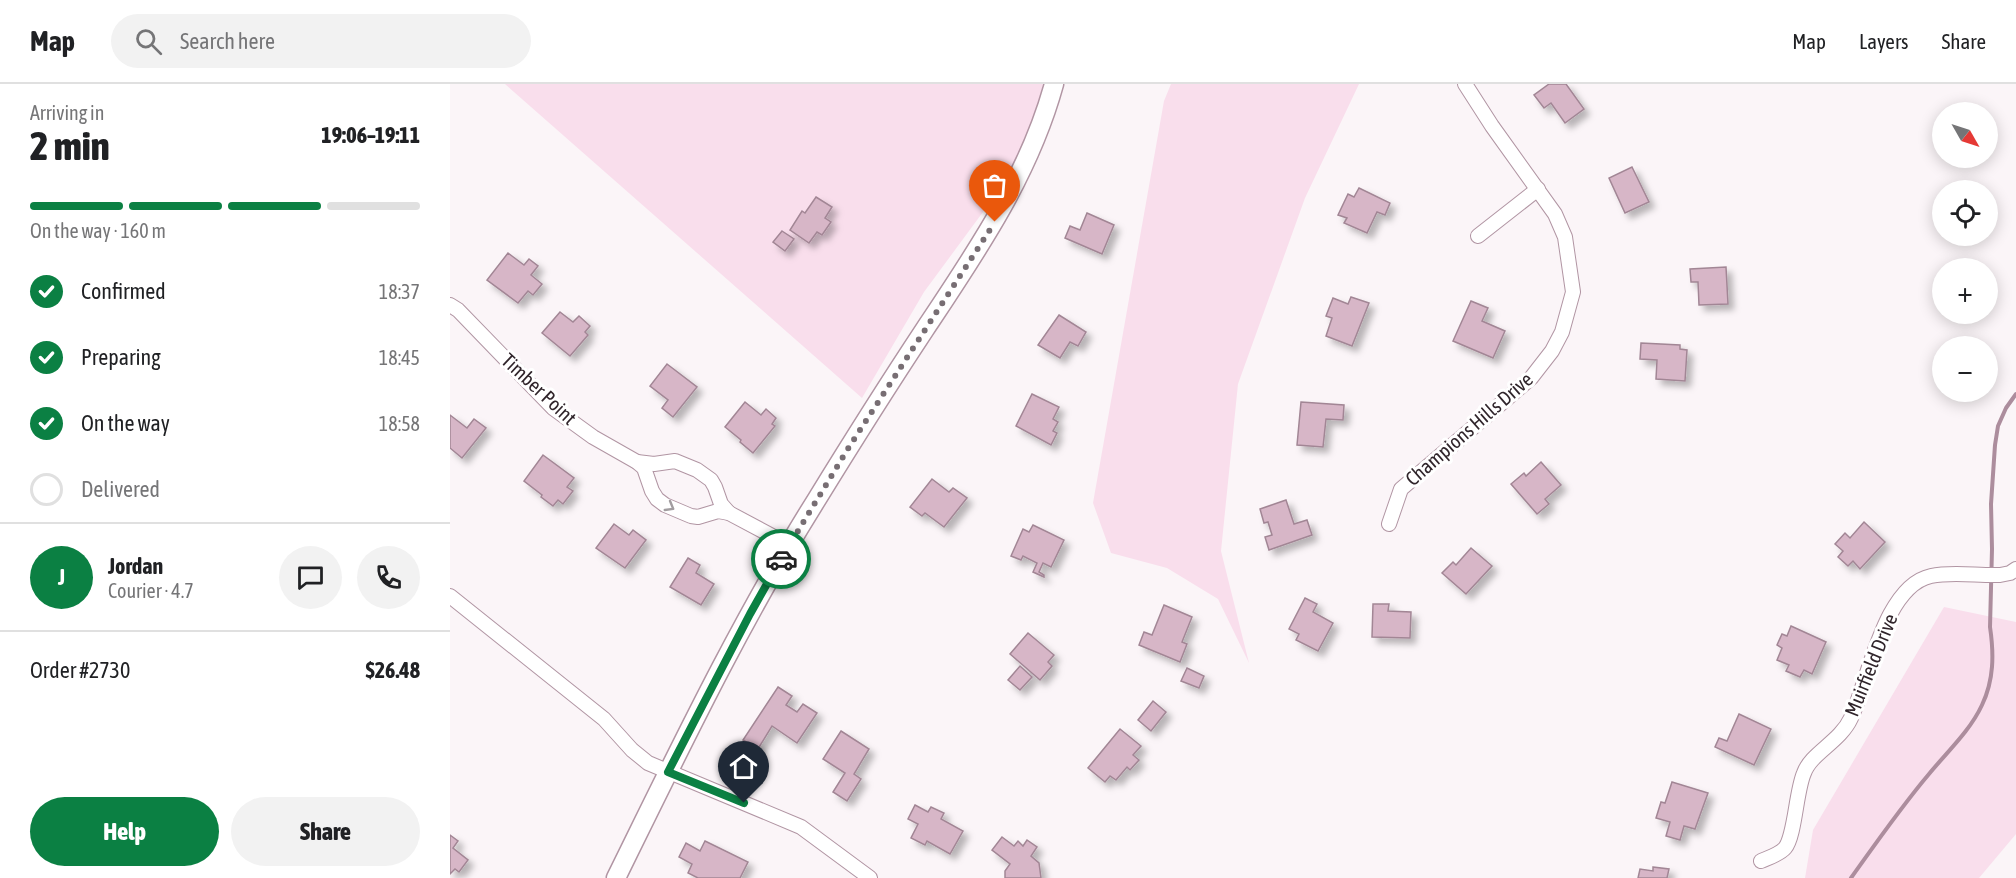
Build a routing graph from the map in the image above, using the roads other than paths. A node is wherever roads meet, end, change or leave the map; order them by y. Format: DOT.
graph roads {
  1 [pos="1054,84"];
  2 [pos="1465,84"];
  3 [pos="1538,189"];
  4 [pos="1478,236"];
  5 [pos="450,305"];
  6 [pos="637,462"];
  7 [pos="729,513"];
  8 [pos="1389,524"];
  9 [pos="789,545"];
  10 [pos="2016,569"];
  11 [pos="450,596"];
  12 [pos="668,772"];
  13 [pos="1761,861"];
  14 [pos="616,878"];
  15 [pos="870,878"];
  1 -- 9 [label="street"];
  2 -- 3 [label="street, Champions Hills Drive"];
  3 -- 4 [label="street"];
  3 -- 8 [label="street, Champions Hills Drive"];
  5 -- 6 [label="street, Timber Point"];
  6 -- 7 [label="street, Timber Point"];
  6 -- 7 [label="street, one-way"];
  7 -- 9 [label="street"];
  9 -- 12 [label="street"];
  10 -- 13 [label="street, Muirfield Drive"];
  11 -- 12 [label="street"];
  12 -- 14 [label="street"];
  12 -- 15 [label="street"];
}
